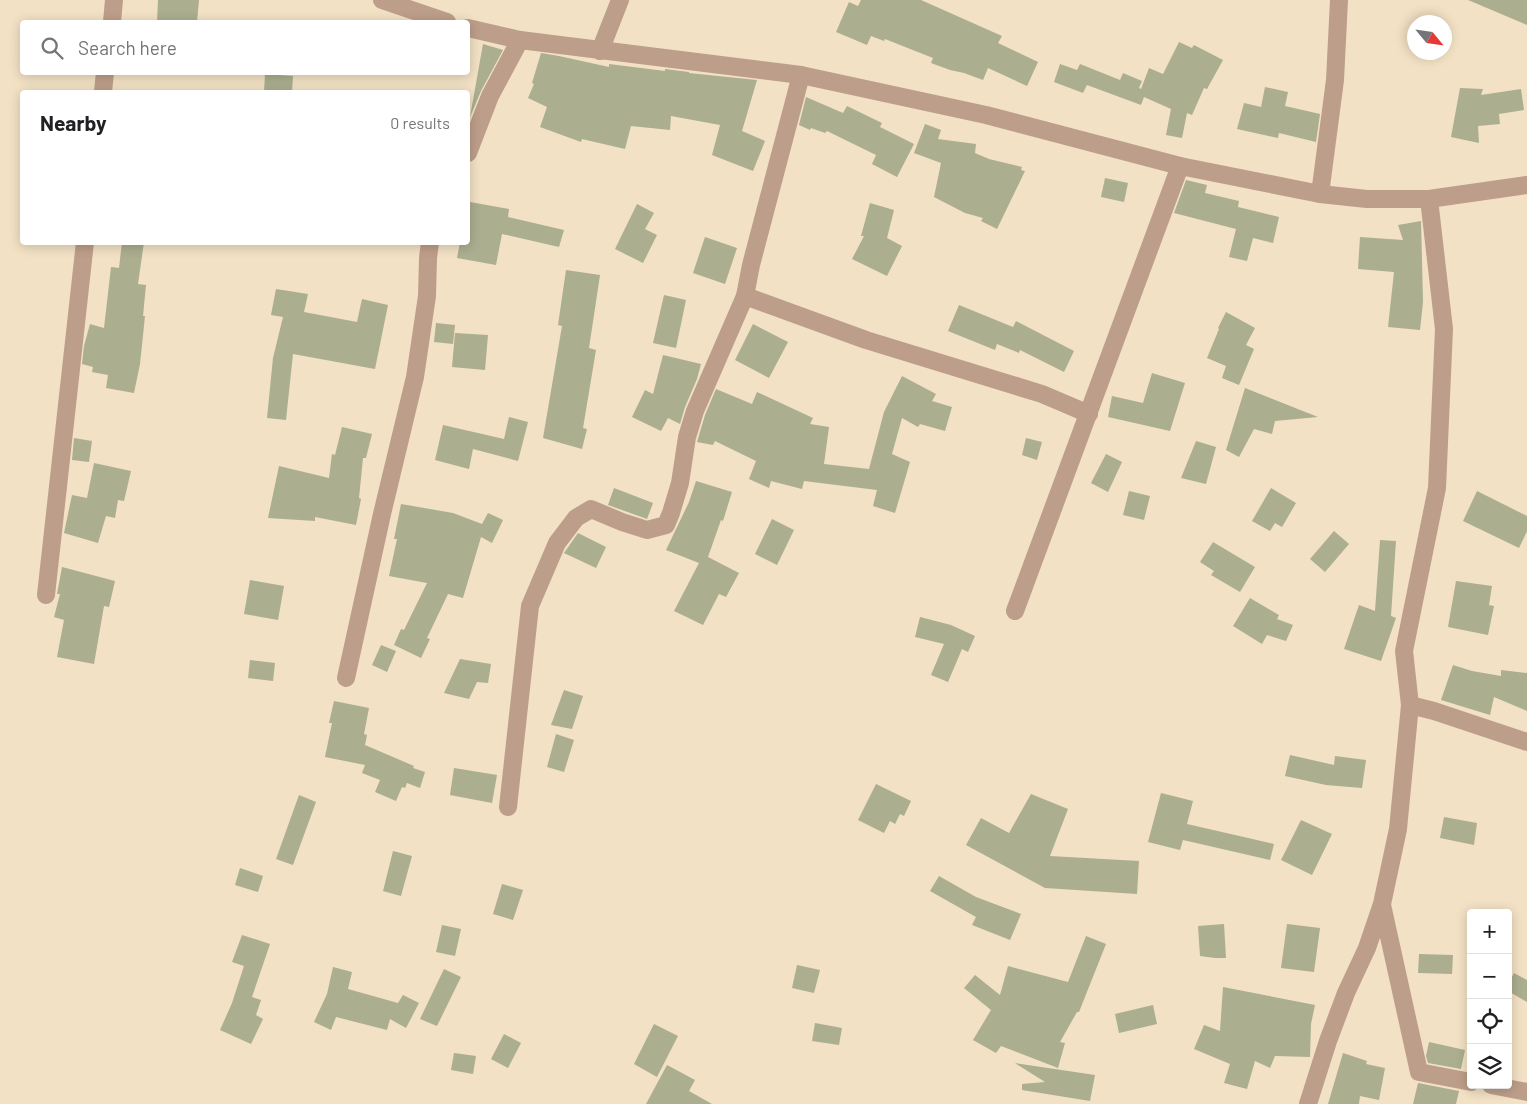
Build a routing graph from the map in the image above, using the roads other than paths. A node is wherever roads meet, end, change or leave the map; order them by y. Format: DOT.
graph roads {
  1 [pos="114,0"];
  2 [pos="382,0"];
  3 [pos="620,0"];
  4 [pos="1339,0"];
  5 [pos="112,20"];
  6 [pos="441,20"];
  7 [pos="470,28"];
  8 [pos="520,40"];
  9 [pos="600,51"];
  10 [pos="106,75"];
  11 [pos="801,75"];
  12 [pos="103,90"];
  13 [pos="470,148"];
  14 [pos="1180,166"];
  15 [pos="1527,185"];
  16 [pos="1320,194"];
  17 [pos="1430,199"];
  18 [pos="85,245"];
  19 [pos="430,245"];
  20 [pos="745,296"];
  21 [pos="1089,414"];
  22 [pos="46,595"];
  23 [pos="1015,611"];
  24 [pos="346,678"];
  25 [pos="1410,705"];
  26 [pos="1527,742"];
  27 [pos="508,807"];
  28 [pos="1382,904"];
  29 [pos="1467,1081"];
  30 [pos="1512,1089"];
  31 [pos="1527,1092"];
  32 [pos="1308,1104"];
  1 -- 5 [label="street"];
  2 -- 6 [label="street"];
  3 -- 9 [label="street"];
  4 -- 16 [label="street"];
  7 -- 8 [label="street"];
  8 -- 9 [label="street"];
  8 -- 13 [label="street"];
  9 -- 11 [label="street"];
  10 -- 12 [label="street"];
  11 -- 14 [label="street"];
  11 -- 20 [label="street"];
  14 -- 16 [label="street"];
  14 -- 21 [label="street"];
  15 -- 17 [label="street"];
  16 -- 17 [label="street"];
  17 -- 25 [label="street"];
  18 -- 22 [label="street"];
  19 -- 24 [label="street"];
  20 -- 21 [label="street"];
  20 -- 27 [label="street"];
  21 -- 23 [label="street"];
  25 -- 26 [label="street"];
  25 -- 28 [label="street"];
  28 -- 29 [label="street"];
  28 -- 32 [label="street"];
  30 -- 31 [label="street"];
}
